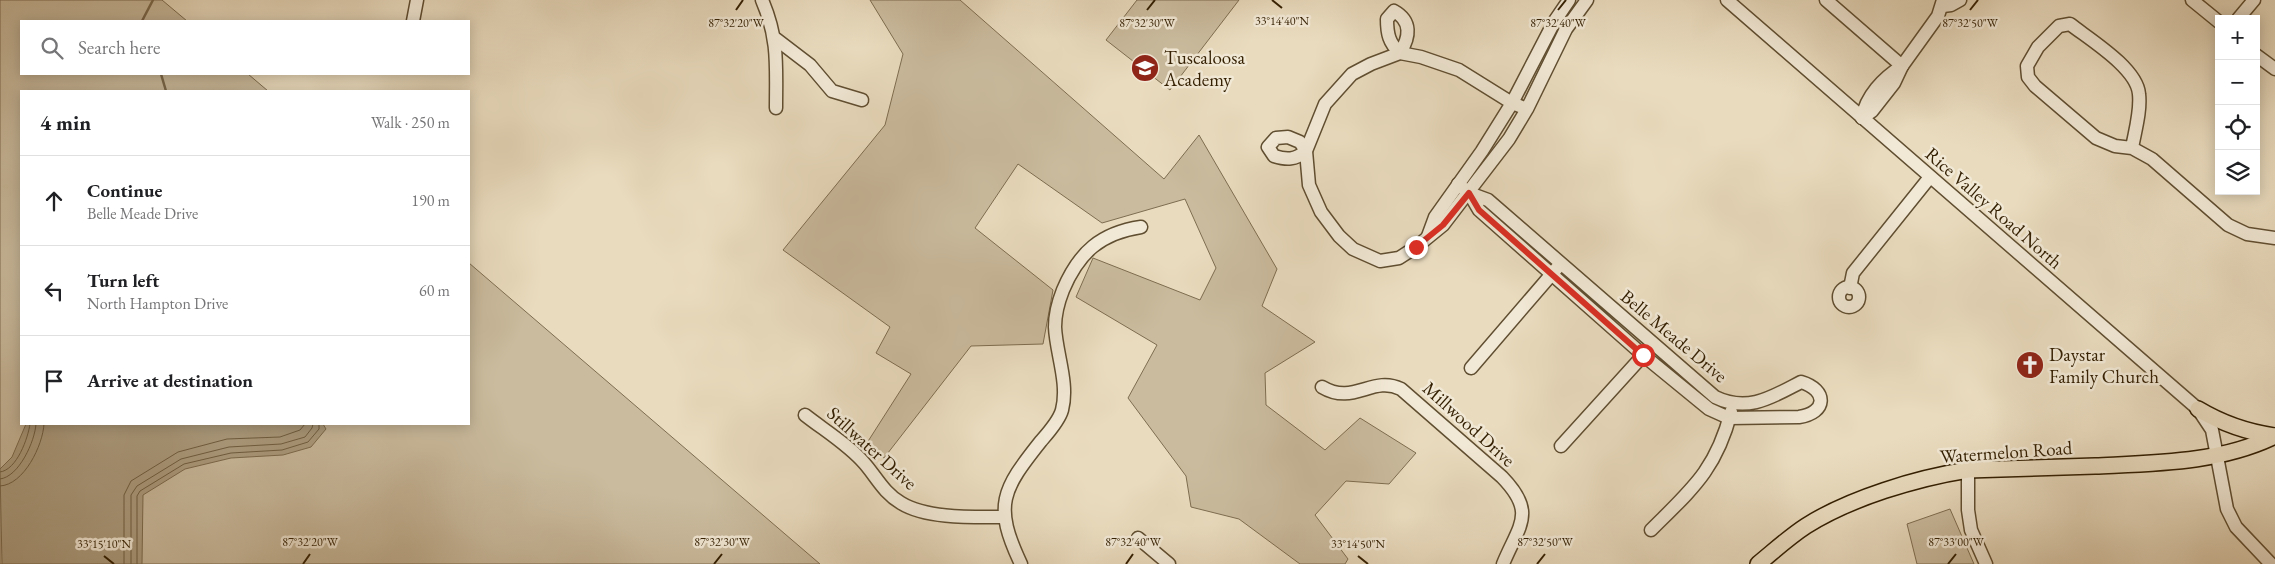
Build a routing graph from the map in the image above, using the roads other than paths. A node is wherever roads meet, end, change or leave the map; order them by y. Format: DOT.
graph roads {
  1 [pos="417,0"];
  2 [pos="762,0"];
  3 [pos="1569,0"];
  4 [pos="1587,0"];
  5 [pos="1727,0"];
  6 [pos="1825,0"];
  7 [pos="1960,0"];
  8 [pos="2192,0"];
  9 [pos="2254,0"];
  10 [pos="1943,3"];
  11 [pos="2241,15"];
  12 [pos="2215,19"];
  13 [pos="413,20"];
  14 [pos="776,39"];
  15 [pos="2260,58"];
  16 [pos="1902,66"];
  17 [pos="2275,69"];
  18 [pos="862,100"];
  19 [pos="1512,103"];
  20 [pos="776,108"];
  21 [pos="1526,109"];
  22 [pos="1862,118"];
  23 [pos="2132,148"];
  24 [pos="1930,177"];
  25 [pos="1458,184"];
  26 [pos="1469,193"];
  27 [pos="1141,227"];
  28 [pos="1428,236"];
  29 [pos="2275,238"];
  30 [pos="1560,264"];
  31 [pos="1552,275"];
  32 [pos="1850,288"];
  33 [pos="1653,344"];
  34 [pos="1643,355"];
  35 [pos="1471,368"];
  36 [pos="1322,387"];
  37 [pos="1733,404"];
  38 [pos="2198,409"];
  39 [pos="805,414"];
  40 [pos="1729,418"];
  41 [pos="2275,436"];
  42 [pos="1561,446"];
  43 [pos="2218,455"];
  44 [pos="1968,470"];
  45 [pos="1003,517"];
  46 [pos="1651,530"];
  47 [pos="1138,538"];
  48 [pos="1021,564"];
  49 [pos="1169,564"];
  50 [pos="1503,564"];
  51 [pos="1758,564"];
  52 [pos="1986,564"];
  53 [pos="2272,564"];
  1 -- 13 [label="street"];
  2 -- 14 [label="street"];
  3 -- 19 [label="street"];
  4 -- 21 [label="street"];
  5 -- 22 [label="street, Rice Valley Road North"];
  6 -- 16 [label="street"];
  7 -- 10 [label="street"];
  8 -- 12 [label="street"];
  9 -- 11 [label="street"];
  10 -- 16 [label="street"];
  14 -- 18 [label="street"];
  14 -- 20 [label="street"];
  15 -- 17 [label="street"];
  16 -- 22 [label="street"];
  19 -- 21 [label="street"];
  19 -- 25 [label="street"];
  19 -- 28 [label="street"];
  21 -- 26 [label="street"];
  22 -- 24 [label="street, Rice Valley Road North"];
  23 -- 23 [label="street"];
  23 -- 29 [label="street"];
  24 -- 32 [label="street"];
  24 -- 38 [label="street, Rice Valley Road North"];
  25 -- 26 [label="street, Belle Meade Drive"];
  25 -- 28 [label="street"];
  26 -- 28 [label="street"];
  26 -- 30 [label="street, Belle Meade Drive"];
  26 -- 31 [label="street, Belle Meade Drive"];
  27 -- 45 [label="street"];
  30 -- 31 [label="street"];
  30 -- 33 [label="street, Belle Meade Drive"];
  31 -- 34 [label="street, Belle Meade Drive"];
  31 -- 35 [label="street"];
  33 -- 34 [label="street"];
  33 -- 37 [label="street, Belle Meade Drive"];
  34 -- 40 [label="street, Belle Meade Drive"];
  34 -- 42 [label="street"];
  36 -- 50 [label="street, Millwood Drive"];
  37 -- 40 [label="street"];
  37 -- 40 [label="street, Belle Meade Drive"];
  38 -- 41 [label="main road"];
  38 -- 43 [label="street, Rice Valley Road North"];
  39 -- 45 [label="street, Stillwater Drive"];
  40 -- 46 [label="street"];
  41 -- 43 [label="main road, Watermelon Road"];
  43 -- 44 [label="main road, Watermelon Road"];
  43 -- 53 [label="street, Rice Valley Road North"];
  44 -- 51 [label="main road, Watermelon Road"];
  44 -- 52 [label="street"];
  45 -- 48 [label="street"];
  47 -- 49 [label="street"];
}
